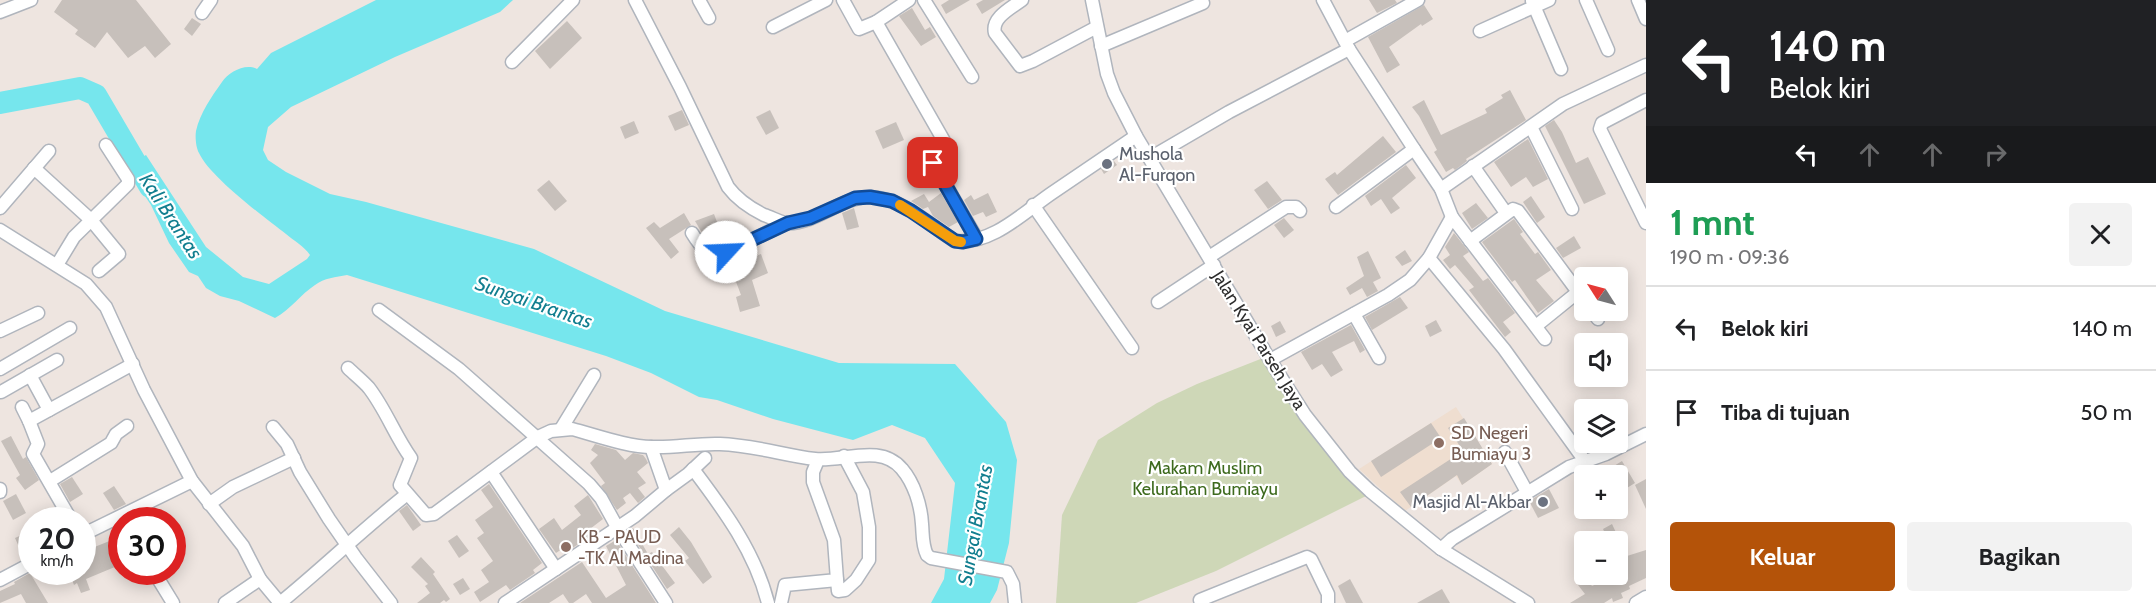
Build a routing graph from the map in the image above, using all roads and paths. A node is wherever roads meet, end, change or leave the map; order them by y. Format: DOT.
graph roads {
  1 [pos="31,0"];
  2 [pos="211,0"];
  3 [pos="573,0"];
  4 [pos="635,0"];
  5 [pos="699,0"];
  6 [pos="826,0"];
  7 [pos="843,0"];
  8 [pos="909,0"];
  9 [pos="924,0"];
  10 [pos="1022,0"];
  11 [pos="1092,0"];
  12 [pos="1323,0"];
  13 [pos="1418,0"];
  14 [pos="1549,0"];
  15 [pos="1586,0"];
  16 [pos="1638,0"];
  17 [pos="1203,3"];
  18 [pos="1533,3"];
  19 [pos="0,12"];
  20 [pos="202,13"];
  21 [pos="709,18"];
  22 [pos="1646,19"];
  23 [pos="876,22"];
  24 [pos="773,27"];
  25 [pos="1097,27"];
  26 [pos="1480,31"];
  27 [pos="1347,45"];
  28 [pos="1101,46"];
  29 [pos="1608,50"];
  30 [pos="512,62"];
  31 [pos="1646,65"];
  32 [pos="1561,69"];
  33 [pos="972,76"];
  34 [pos="1646,100"];
  35 [pos="1531,127"];
  36 [pos="1136,136"];
  37 [pos="106,145"];
  38 [pos="948,148"];
  39 [pos="1414,149"];
  40 [pos="49,151"];
  41 [pos="1150,158"];
  42 [pos="933,163"];
  43 [pos="1473,166"];
  44 [pos="34,168"];
  45 [pos="1441,189"];
  46 [pos="1033,205"];
  47 [pos="1336,207"];
  48 [pos="0,208"];
  49 [pos="1572,209"];
  50 [pos="1300,211"];
  51 [pos="1506,213"];
  52 [pos="1452,217"];
  53 [pos="91,220"];
  54 [pos="788,223"];
  55 [pos="1646,223"];
  56 [pos="0,230"];
  57 [pos="692,233"];
  58 [pos="976,239"];
  59 [pos="1470,241"];
  60 [pos="1429,258"];
  61 [pos="1211,261"];
  62 [pos="57,265"];
  63 [pos="99,271"];
  64 [pos="1574,287"];
  65 [pos="1574,301"];
  66 [pos="1158,302"];
  67 [pos="379,310"];
  68 [pos="38,313"];
  69 [pos="1354,314"];
  70 [pos="1536,326"];
  71 [pos="70,328"];
  72 [pos="0,331"];
  73 [pos="1545,339"];
  74 [pos="1132,348"];
  75 [pos="1379,358"];
  76 [pos="57,360"];
  77 [pos="1270,360"];
  78 [pos="133,363"];
  79 [pos="348,368"];
  80 [pos="0,369"];
  81 [pos="30,375"];
  82 [pos="594,375"];
  83 [pos="1,392"];
  84 [pos="22,407"];
  85 [pos="49,410"];
  86 [pos="29,421"];
  87 [pos="127,426"];
  88 [pos="273,427"];
  89 [pos="561,429"];
  90 [pos="1646,434"];
  91 [pos="538,437"];
  92 [pos="651,447"];
  93 [pos="1505,453"];
  94 [pos="844,456"];
  95 [pos="294,458"];
  96 [pos="705,458"];
  97 [pos="818,460"];
  98 [pos="1584,460"];
  99 [pos="693,469"];
  100 [pos="491,472"];
  101 [pos="50,481"];
  102 [pos="192,481"];
  103 [pos="666,490"];
  104 [pos="1527,492"];
  105 [pos="406,495"];
  106 [pos="209,504"];
  107 [pos="64,507"];
  108 [pos="147,507"];
  109 [pos="617,527"];
  110 [pos="346,544"];
  111 [pos="1441,549"];
  112 [pos="556,569"];
  113 [pos="18,570"];
  114 [pos="260,579"];
  115 [pos="0,580"];
  116 [pos="837,580"];
  117 [pos="162,585"];
  118 [pos="1646,597"];
  119 [pos="1200,600"];
  120 [pos="173,603"];
  121 [pos="225,603"];
  122 [pos="280,603"];
  123 [pos="391,603"];
  124 [pos="505,603"];
  125 [pos="666,603"];
  126 [pos="768,603"];
  127 [pos="781,603"];
  128 [pos="1015,603"];
  129 [pos="1328,603"];
  130 [pos="1526,603"];
  131 [pos="1636,603"];
  1 -- 19 [label="street"];
  2 -- 20 [label="street"];
  3 -- 30 [label="street"];
  4 -- 54 [label="street"];
  5 -- 21 [label="street"];
  6 -- 24 [label="street"];
  7 -- 23 [label="street"];
  8 -- 23 [label="street"];
  9 -- 33 [label="street"];
  10 -- 25 [label="street"];
  11 -- 25 [label="street, Jalan Kyai Parseh Jaya"];
  12 -- 27 [label="street"];
  13 -- 27 [label="street"];
  14 -- 18 [label="street"];
  15 -- 29 [label="street"];
  16 -- 22 [label="street"];
  17 -- 28 [label="street"];
  18 -- 26 [label="street"];
  18 -- 32 [label="street"];
  23 -- 38 [label="street"];
  25 -- 28 [label="street, Jalan Kyai Parseh Jaya"];
  27 -- 39 [label="street"];
  27 -- 41 [label="street"];
  28 -- 36 [label="street, Jalan Kyai Parseh Jaya"];
  31 -- 35 [label="street"];
  34 -- 55 [label="street"];
  35 -- 43 [label="street"];
  35 -- 49 [label="street"];
  36 -- 41 [label="street, Jalan Kyai Parseh Jaya"];
  36 -- 46 [label="street"];
  37 -- 53 [label="street"];
  39 -- 45 [label="street"];
  39 -- 47 [label="street"];
  40 -- 44 [label="street"];
  41 -- 61 [label="street, Jalan Kyai Parseh Jaya"];
  42 -- 58 [label="street"];
  43 -- 45 [label="street"];
  43 -- 51 [label="street"];
  44 -- 48 [label="street"];
  44 -- 53 [label="street"];
  45 -- 52 [label="street"];
  46 -- 58 [label="street"];
  46 -- 74 [label="street"];
  50 -- 61 [label="street"];
  51 -- 59 [label="street"];
  51 -- 64 [label="street"];
  52 -- 59 [label="street"];
  52 -- 60 [label="street"];
  53 -- 62 [label="street"];
  53 -- 63 [label="street"];
  54 -- 57 [label="street"];
  54 -- 58 [label="street"];
  56 -- 62 [label="street"];
  59 -- 70 [label="street"];
  60 -- 69 [label="street"];
  60 -- 98 [label="street"];
  61 -- 66 [label="street"];
  61 -- 77 [label="street, Jalan Kyai Parseh Jaya"];
  62 -- 78 [label="street"];
  65 -- 70 [label="street"];
  67 -- 91 [label="street"];
  68 -- 72 [label="street"];
  69 -- 75 [label="street"];
  69 -- 77 [label="street"];
  70 -- 73 [label="street"];
  71 -- 80 [label="street"];
  76 -- 81 [label="street"];
  77 -- 111 [label="street, Jalan Kyai Parseh Jaya"];
  78 -- 85 [label="street"];
  78 -- 102 [label="street"];
  79 -- 105 [label="street"];
  81 -- 83 [label="street"];
  81 -- 85 [label="street"];
  82 -- 89 [label="street"];
  84 -- 86 [label="street"];
  85 -- 86 [label="street"];
  86 -- 101 [label="street"];
  87 -- 101 [label="street"];
  88 -- 95 [label="street"];
  89 -- 91 [label="street"];
  89 -- 92 [label="street"];
  90 -- 98 [label="street"];
  91 -- 100 [label="street"];
  91 -- 109 [label="street"];
  92 -- 97 [label="street"];
  92 -- 103 [label="street"];
  93 -- 104 [label="street"];
  94 -- 97 [label="street"];
  94 -- 116 [label="street"];
  94 -- 128 [label="street"];
  95 -- 106 [label="street"];
  95 -- 110 [label="street"];
  96 -- 99 [label="street"];
  97 -- 116 [label="street"];
  98 -- 104 [label="street"];
  99 -- 103 [label="street"];
  99 -- 126 [label="street"];
  100 -- 105 [label="street"];
  100 -- 112 [label="street"];
  101 -- 107 [label="street"];
  102 -- 106 [label="street"];
  102 -- 108 [label="street"];
  103 -- 109 [label="street"];
  104 -- 111 [label="street"];
  105 -- 110 [label="street"];
  106 -- 114 [label="street"];
  109 -- 112 [label="street"];
  109 -- 125 [label="street"];
  110 -- 122 [label="street"];
  110 -- 123 [label="street"];
  111 -- 130 [label="street, Jalan Kyai Parseh Jaya"];
  112 -- 124 [label="street"];
  113 -- 115 [label="street"];
  114 -- 121 [label="street"];
  114 -- 122 [label="street"];
  116 -- 127 [label="street"];
  117 -- 120 [label="street"];
  118 -- 131 [label="street"];
  119 -- 129 [label="street"];
}
